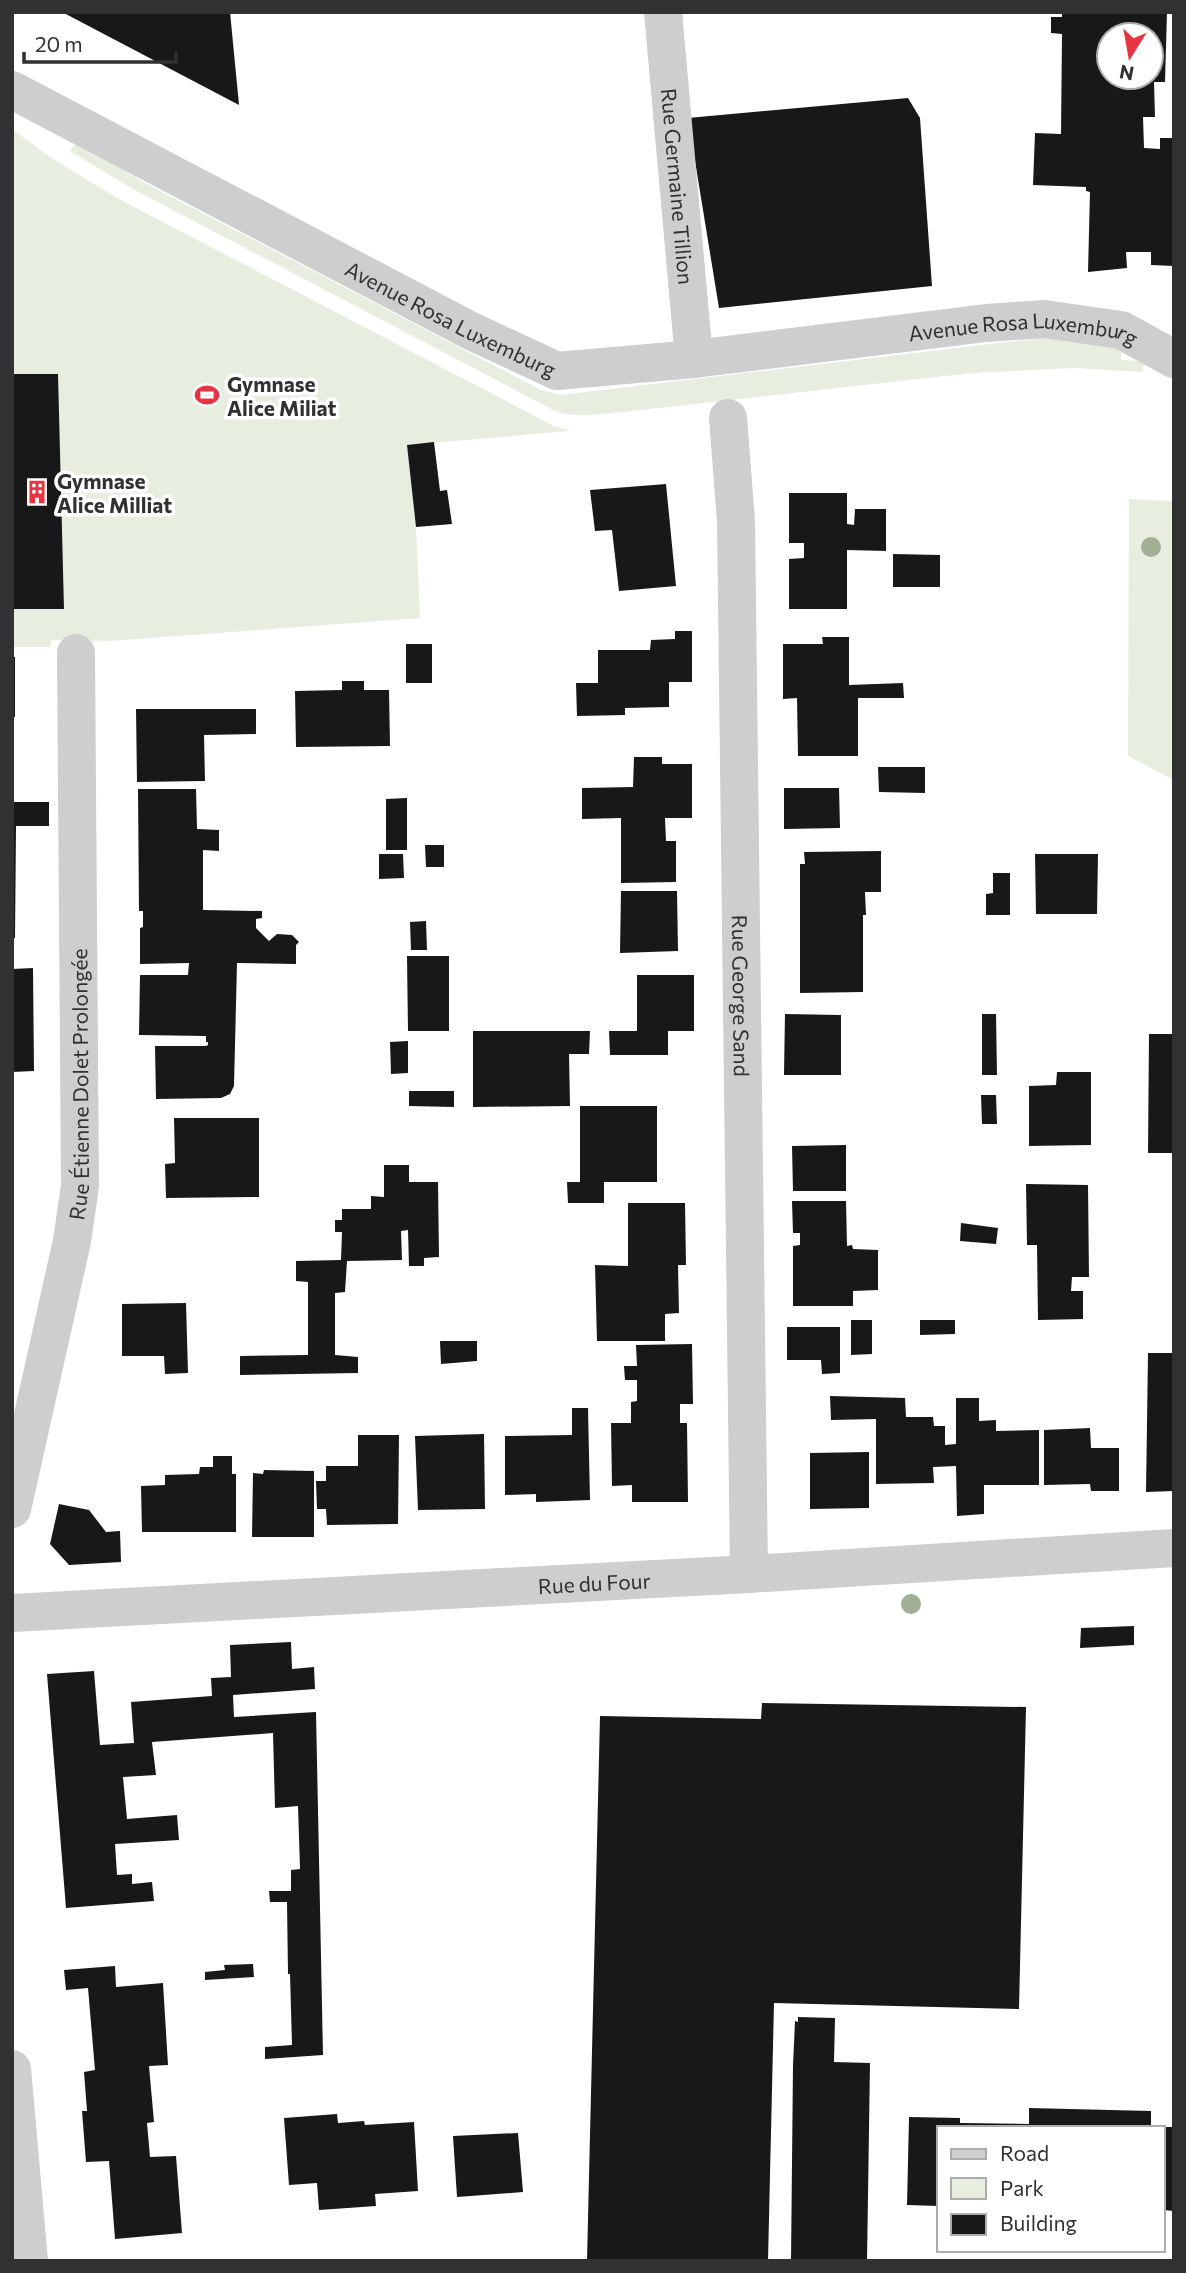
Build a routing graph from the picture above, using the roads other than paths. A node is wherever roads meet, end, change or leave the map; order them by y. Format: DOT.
graph roads {
  1 [pos="663,12"];
  2 [pos="12,90"];
  3 [pos="694,359"];
  4 [pos="1174,359"];
  5 [pos="728,418"];
  6 [pos="76,653"];
  7 [pos="12,1509"];
  8 [pos="1174,1548"];
  9 [pos="749,1574"];
  10 [pos="12,1613"];
  11 [pos="12,2069"];
  12 [pos="29,2261"];
  1 -- 3 [label="street, Rue Germaine Tillion"];
  2 -- 3 [label="street, Avenue Rosa Luxemburg"];
  3 -- 4 [label="street, Avenue Rosa Luxemburg"];
  5 -- 9 [label="street, Rue George Sand"];
  6 -- 7 [label="street, Rue Étienne Dolet Prolongée"];
  8 -- 9 [label="street, Rue du Four"];
  9 -- 10 [label="street, Rue du Four"];
  11 -- 12 [label="street"];
}
